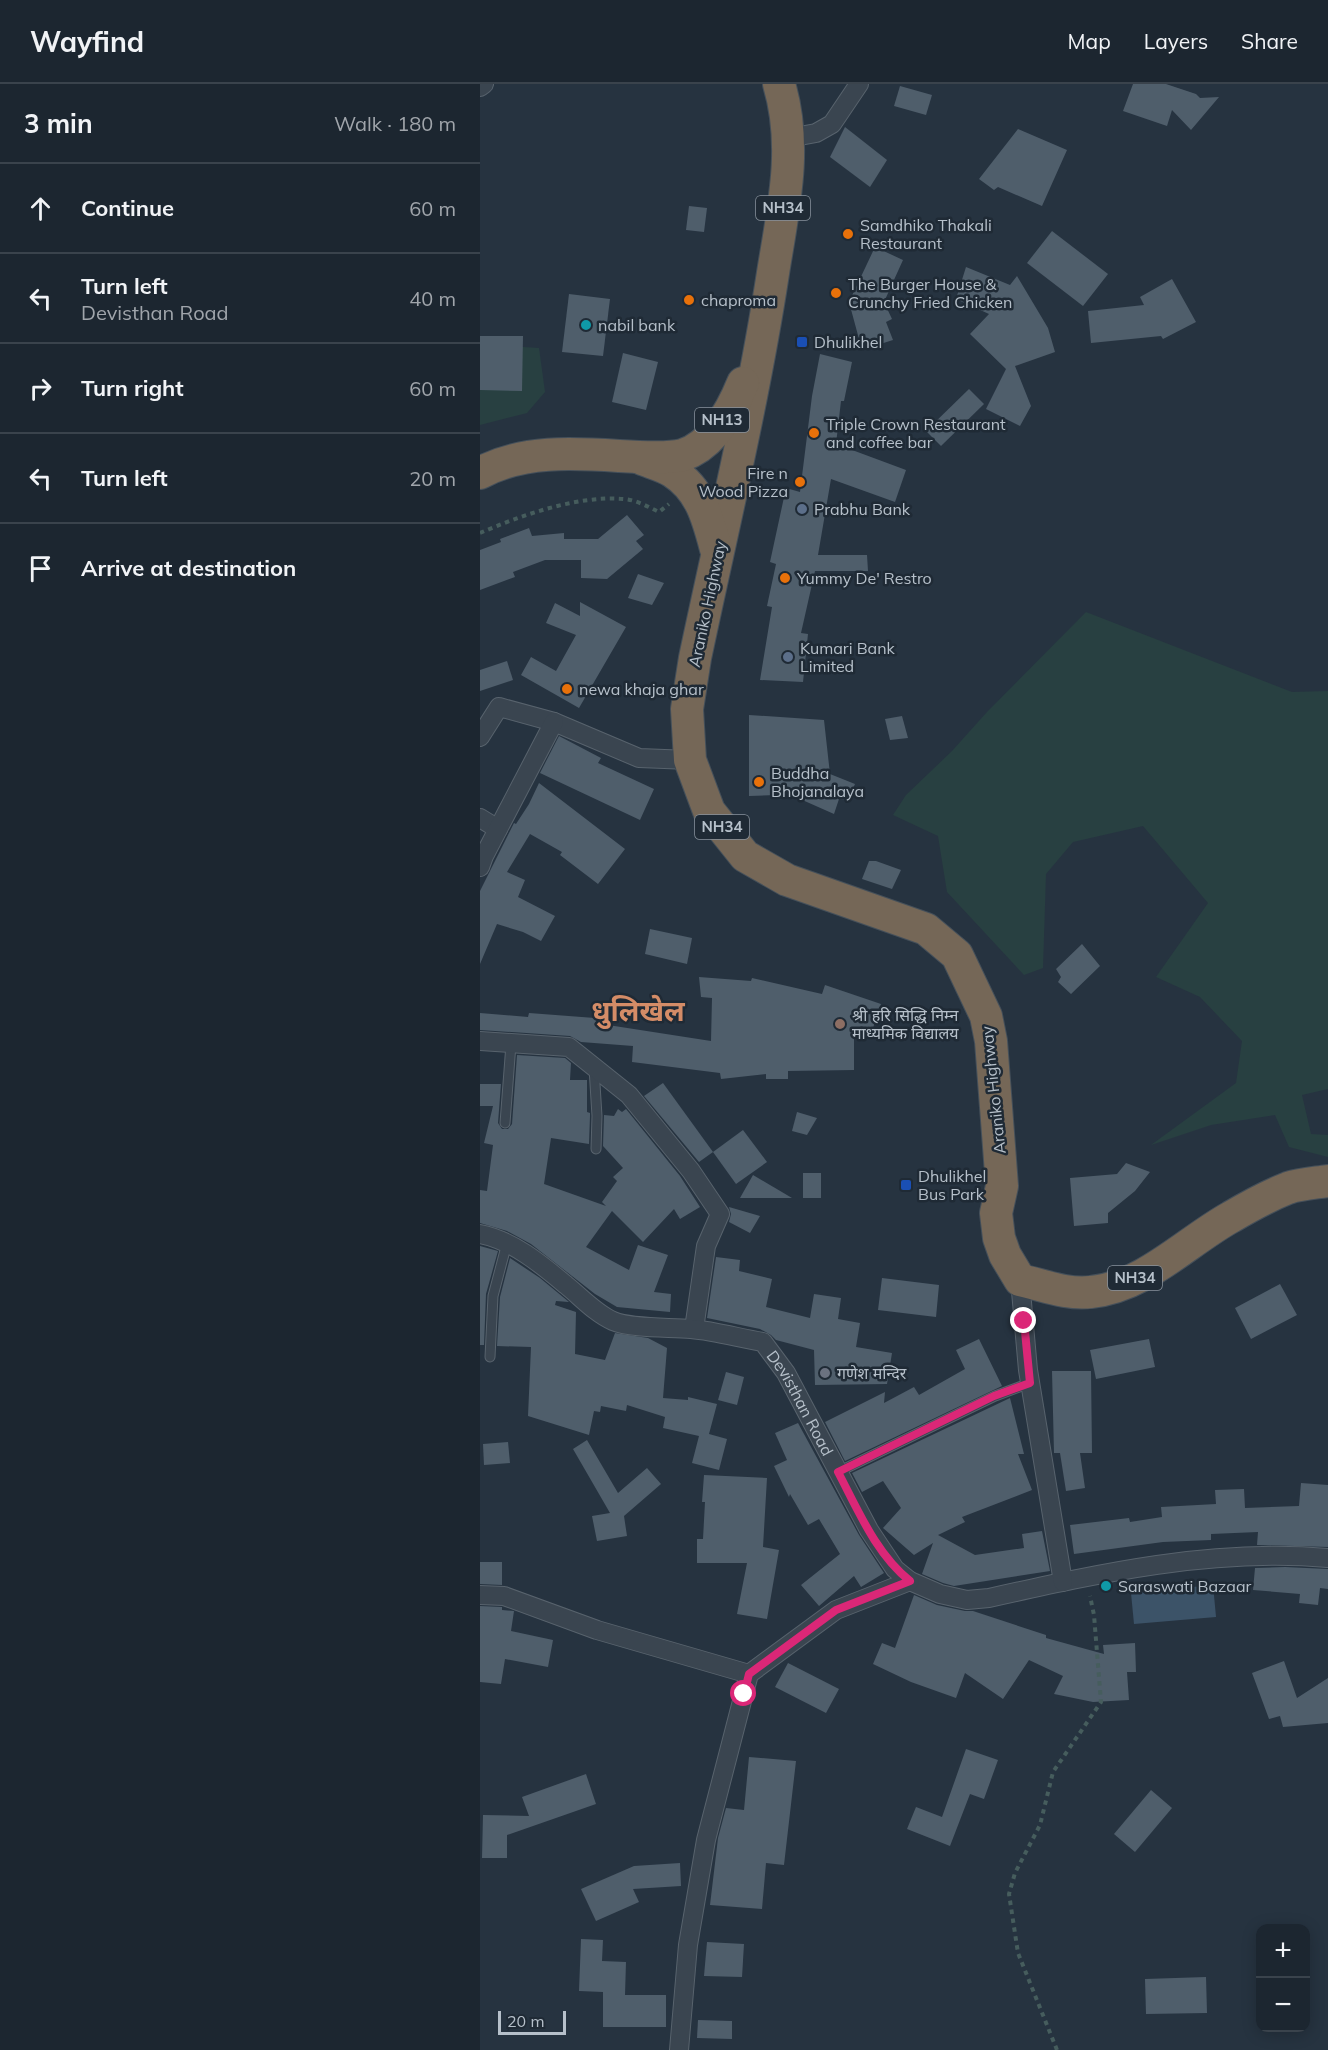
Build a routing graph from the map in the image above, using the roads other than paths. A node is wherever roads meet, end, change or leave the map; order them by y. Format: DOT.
graph roads {
  1 [pos="779,84"];
  2 [pos="859,84"];
  3 [pos="789,138"];
  4 [pos="764,332"];
  5 [pos="639,457"];
  6 [pos="480,473"];
  7 [pos="717,552"];
  8 [pos="554,722"];
  9 [pos="480,737"];
  10 [pos="690,760"];
  11 [pos="480,818"];
  12 [pos="498,829"];
  13 [pos="480,867"];
  14 [pos="480,1041"];
  15 [pos="511,1044"];
  16 [pos="594,1065"];
  17 [pos="505,1123"];
  18 [pos="596,1149"];
  19 [pos="1328,1181"];
  20 [pos="480,1234"];
  21 [pos="507,1243"];
  22 [pos="1020,1280"];
  23 [pos="694,1329"];
  24 [pos="490,1357"];
  25 [pos="1030,1383"];
  26 [pos="838,1472"];
  27 [pos="1328,1558"];
  28 [pos="910,1581"];
  29 [pos="1063,1582"];
  30 [pos="480,1595"];
  31 [pos="749,1674"];
  32 [pos="679,2050"];
  1 -- 3 [label="highway, Araniko Highway / NH34"];
  2 -- 3 [label="street"];
  3 -- 4 [label="highway, Araniko Highway / NH34"];
  4 -- 5 [label="highway, NH13"];
  4 -- 7 [label="highway, Araniko Highway / NH34"];
  5 -- 6 [label="highway, NH13"];
  5 -- 7 [label="highway, NH13"];
  7 -- 10 [label="highway, Araniko Highway / NH34"];
  8 -- 9 [label="street"];
  8 -- 10 [label="street"];
  8 -- 12 [label="street"];
  10 -- 22 [label="highway, Araniko Highway / NH34"];
  11 -- 12 [label="street"];
  12 -- 13 [label="street"];
  14 -- 15 [label="street"];
  15 -- 16 [label="street"];
  15 -- 17 [label="lane"];
  16 -- 18 [label="lane"];
  16 -- 23 [label="street"];
  19 -- 22 [label="highway, NH34"];
  20 -- 21 [label="street, Devisthan Road"];
  21 -- 23 [label="street, Devisthan Road"];
  21 -- 24 [label="lane"];
  22 -- 25 [label="street"];
  23 -- 26 [label="street, Devisthan Road"];
  25 -- 26 [label="lane"];
  25 -- 29 [label="street"];
  26 -- 28 [label="street, Devisthan Road"];
  27 -- 29 [label="street, Devisthan Road"];
  28 -- 29 [label="street, Devisthan Road"];
  28 -- 31 [label="street"];
  30 -- 31 [label="street"];
  31 -- 32 [label="street"];
}
